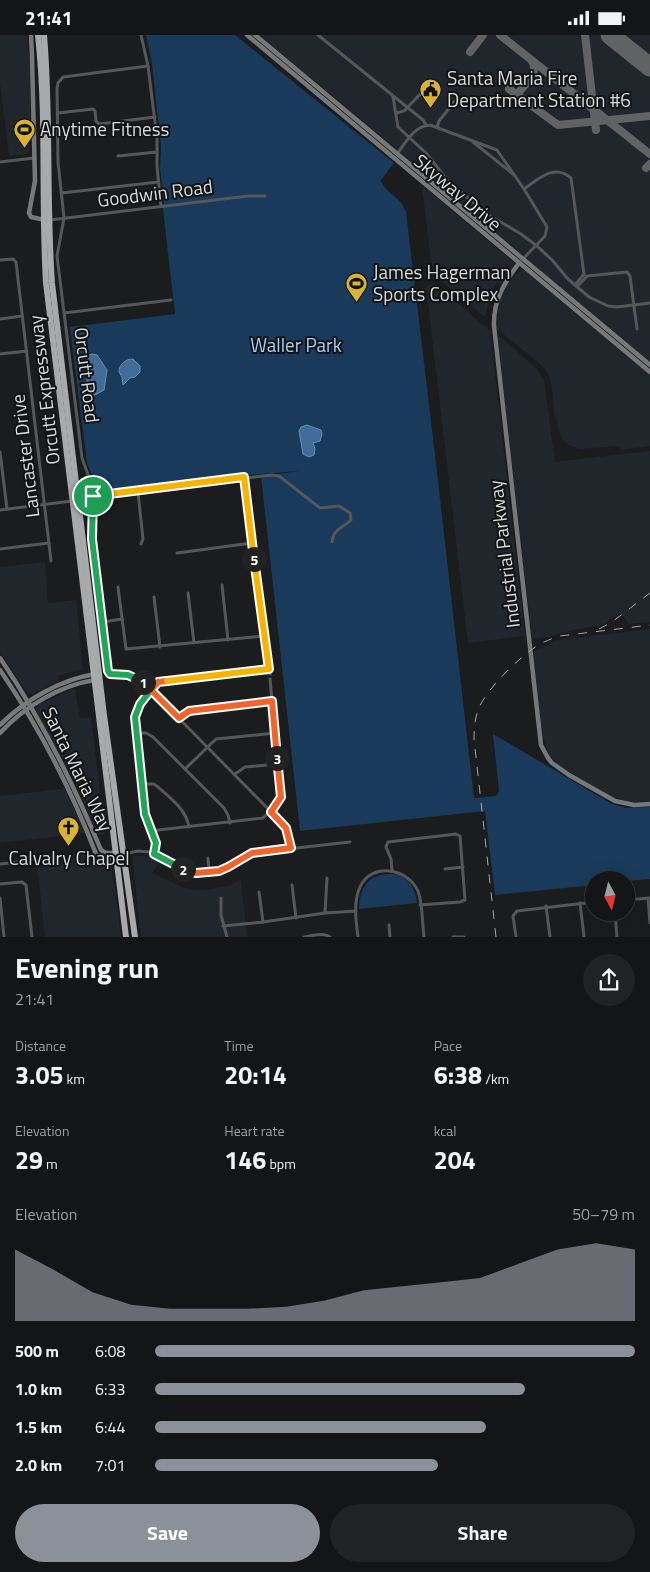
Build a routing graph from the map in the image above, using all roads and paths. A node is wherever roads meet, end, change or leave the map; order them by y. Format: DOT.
graph roads {
  1 [pos="30,35"];
  2 [pos="38,35"];
  3 [pos="44,35"];
  4 [pos="142,35"];
  5 [pos="247,35"];
  6 [pos="255,35"];
  7 [pos="318,35"];
  8 [pos="148,66"];
  9 [pos="436,82"];
  10 [pos="393,97"];
  11 [pos="455,101"];
  12 [pos="407,108"];
  13 [pos="58,113"];
  14 [pos="396,113"];
  15 [pos="155,117"];
  16 [pos="426,125"];
  17 [pos="437,127"];
  18 [pos="409,138"];
  19 [pos="468,139"];
  20 [pos="157,152"];
  21 [pos="118,156"];
  22 [pos="396,156"];
  23 [pos="34,158"];
  24 [pos="0,162"];
  25 [pos="515,176"];
  26 [pos="158,182"];
  27 [pos="524,189"];
  28 [pos="62,193"];
  29 [pos="265,196"];
  30 [pos="161,206"];
  31 [pos="64,219"];
  32 [pos="46,220"];
  33 [pos="537,246"];
  34 [pos="524,259"];
  35 [pos="0,260"];
  36 [pos="519,263"];
  37 [pos="585,275"];
  38 [pos="576,286"];
  39 [pos="170,300"];
  40 [pos="650,303"];
  41 [pos="634,305"];
  42 [pos="64,313"];
  43 [pos="22,316"];
  44 [pos="0,319"];
  45 [pos="637,329"];
  46 [pos="27,351"];
  47 [pos="0,354"];
  48 [pos="650,365"];
  49 [pos="650,372"];
  50 [pos="0,452"];
  51 [pos="244,477"];
  52 [pos="138,492"];
  53 [pos="93,496"];
  54 [pos="75,500"];
  55 [pos="45,505"];
  56 [pos="7,509"];
  57 [pos="0,510"];
  58 [pos="332,542"];
  59 [pos="49,543"];
  60 [pos="252,543"];
  61 [pos="141,544"];
  62 [pos="0,549"];
  63 [pos="177,553"];
  64 [pos="51,561"];
  65 [pos="222,585"];
  66 [pos="118,587"];
  67 [pos="188,593"];
  68 [pos="154,597"];
  69 [pos="122,619"];
  70 [pos="102,622"];
  71 [pos="264,636"];
  72 [pos="228,640"];
  73 [pos="194,643"];
  74 [pos="160,647"];
  75 [pos="0,659"];
  76 [pos="0,669"];
  77 [pos="97,677"];
  78 [pos="270,679"];
  79 [pos="151,690"];
  80 [pos="272,701"];
  81 [pos="23,705"];
  82 [pos="30,705"];
  83 [pos="26,711"];
  84 [pos="179,718"];
  85 [pos="0,725"];
  86 [pos="0,733"];
  87 [pos="136,733"];
  88 [pos="275,733"];
  89 [pos="207,746"];
  90 [pos="278,763"];
  91 [pos="186,769"];
  92 [pos="236,774"];
  93 [pos="142,783"];
  94 [pos="650,804"];
  95 [pos="271,812"];
  96 [pos="230,823"];
  97 [pos="189,827"];
  98 [pos="152,833"];
  99 [pos="350,841"];
  100 [pos="291,848"];
  101 [pos="123,854"];
  102 [pos="154,854"];
  103 [pos="115,856"];
  104 [pos="208,857"];
  105 [pos="47,859"];
  106 [pos="0,864"];
  107 [pos="463,867"];
  108 [pos="445,869"];
  109 [pos="392,870"];
  110 [pos="210,873"];
  111 [pos="327,878"];
  112 [pos="0,884"];
  113 [pos="292,885"];
  114 [pos="259,892"];
  115 [pos="0,898"];
  116 [pos="221,898"];
  117 [pos="649,898"];
  118 [pos="635,899"];
  119 [pos="580,903"];
  120 [pos="585,903"];
  121 [pos="420,905"];
  122 [pos="546,907"];
  123 [pos="356,911"];
  124 [pos="325,913"];
  125 [pos="296,918"];
  126 [pos="616,921"];
  127 [pos="263,922"];
  128 [pos="650,923"];
  129 [pos="389,925"];
  130 [pos="223,926"];
  131 [pos="329,936"];
  132 [pos="4,937"];
  133 [pos="32,937"];
  134 [pos="126,937"];
  135 [pos="135,937"];
  136 [pos="226,937"];
  137 [pos="304,937"];
  138 [pos="358,937"];
  139 [pos="390,937"];
  140 [pos="424,937"];
  141 [pos="453,937"];
  142 [pos="464,937"];
  143 [pos="516,937"];
  144 [pos="550,937"];
  145 [pos="584,937"];
  146 [pos="618,937"];
  1 -- 23 [label="main road"];
  2 -- 32 [label="highway, Orcutt Expressway"];
  3 -- 32 [label="highway, Orcutt Expressway"];
  4 -- 8 [label="street"];
  5 -- 22 [label="main road, Skyway Drive"];
  6 -- 22 [label="main road, Skyway Drive"];
  7 -- 10 [label="street"];
  8 -- 13 [label="street, Orcutt Road"];
  8 -- 15 [label="street"];
  9 -- 12 [label="street"];
  10 -- 12 [label="street"];
  10 -- 14 [label="street"];
  11 -- 17 [label="street"];
  12 -- 14 [label="street"];
  12 -- 16 [label="street"];
  13 -- 15 [label="street"];
  13 -- 28 [label="street, Orcutt Road"];
  14 -- 18 [label="street"];
  15 -- 20 [label="street"];
  16 -- 17 [label="street"];
  16 -- 18 [label="street"];
  17 -- 19 [label="street"];
  18 -- 22 [label="street"];
  18 -- 33 [label="street"];
  19 -- 25 [label="street"];
  19 -- 25 [label="street"];
  20 -- 21 [label="street"];
  20 -- 26 [label="street"];
  22 -- 34 [label="main road, Skyway Drive"];
  22 -- 36 [label="main road, Skyway Drive"];
  23 -- 24 [label="street"];
  23 -- 32 [label="main road"];
  25 -- 27 [label="street"];
  26 -- 28 [label="street"];
  26 -- 30 [label="street"];
  27 -- 33 [label="street"];
  27 -- 37 [label="street"];
  28 -- 31 [label="street, Orcutt Road"];
  29 -- 30 [label="street, Goodwin Road"];
  30 -- 31 [label="street, Goodwin Road"];
  31 -- 32 [label="street, Goodwin Road"];
  31 -- 42 [label="street, Orcutt Road"];
  32 -- 54 [label="highway, Orcutt Expressway"];
  33 -- 34 [label="street"];
  33 -- 38 [label="street"];
  34 -- 36 [label="street"];
  34 -- 48 [label="main road, Skyway Drive"];
  35 -- 43 [label="street, Lancaster Drive"];
  36 -- 49 [label="main road, Skyway Drive"];
  36 -- 94 [label="main road, Industrial Parkway"];
  37 -- 38 [label="street"];
  37 -- 41 [label="street"];
  38 -- 41 [label="street"];
  39 -- 42 [label="street"];
  40 -- 41 [label="street"];
  41 -- 45 [label="street"];
  42 -- 53 [label="street, Orcutt Road"];
  43 -- 44 [label="street"];
  43 -- 46 [label="street, Lancaster Drive"];
  46 -- 47 [label="street"];
  46 -- 55 [label="street, Lancaster Drive"];
  50 -- 56 [label="street"];
  51 -- 52 [label="street"];
  51 -- 58 [label="street"];
  51 -- 60 [label="street"];
  52 -- 53 [label="street"];
  52 -- 61 [label="street"];
  53 -- 54 [label="street"];
  53 -- 70 [label="street, Orcutt Road"];
  54 -- 55 [label="street"];
  54 -- 77 [label="highway, Orcutt Expressway"];
  55 -- 56 [label="street"];
  55 -- 59 [label="street, Lancaster Drive"];
  56 -- 57 [label="street"];
  59 -- 62 [label="street"];
  59 -- 64 [label="street, Lancaster Drive"];
  60 -- 63 [label="street"];
  60 -- 71 [label="street"];
  65 -- 72 [label="street"];
  66 -- 69 [label="street"];
  67 -- 73 [label="street"];
  68 -- 74 [label="street"];
  69 -- 70 [label="street"];
  69 -- 74 [label="street"];
  70 -- 79 [label="street, Orcutt Road"];
  71 -- 72 [label="street"];
  71 -- 79 [label="street"];
  72 -- 73 [label="street"];
  73 -- 74 [label="street"];
  75 -- 82 [label="main road, Santa Maria Way"];
  76 -- 81 [label="main road, Santa Maria Way"];
  77 -- 82 [label="main road"];
  77 -- 101 [label="highway, Orcutt Expressway"];
  77 -- 103 [label="highway, Orcutt Expressway"];
  78 -- 80 [label="street"];
  79 -- 84 [label="street"];
  79 -- 87 [label="street"];
  80 -- 84 [label="street"];
  80 -- 88 [label="street"];
  81 -- 82 [label="main road"];
  81 -- 83 [label="main road, Santa Maria Way"];
  81 -- 85 [label="main road"];
  82 -- 83 [label="main road"];
  82 -- 103 [label="main road, Santa Maria Way"];
  83 -- 86 [label="main road"];
  83 -- 103 [label="main road, Santa Maria Way"];
  84 -- 89 [label="street"];
  87 -- 91 [label="street"];
  87 -- 93 [label="street"];
  88 -- 89 [label="street"];
  88 -- 90 [label="street"];
  89 -- 91 [label="street"];
  89 -- 92 [label="street"];
  90 -- 92 [label="street"];
  90 -- 95 [label="street"];
  91 -- 96 [label="street"];
  92 -- 95 [label="street"];
  93 -- 97 [label="street"];
  93 -- 98 [label="street"];
  95 -- 96 [label="street"];
  95 -- 100 [label="street"];
  96 -- 97 [label="street"];
  97 -- 98 [label="street"];
  98 -- 102 [label="street"];
  99 -- 100 [label="street"];
  100 -- 110 [label="street"];
  101 -- 102 [label="street"];
  101 -- 103 [label="main road, Santa Maria Way"];
  101 -- 135 [label="highway, Orcutt Expressway"];
  102 -- 110 [label="street"];
  103 -- 134 [label="highway, Orcutt Expressway"];
  104 -- 110 [label="street"];
  105 -- 106 [label="street"];
  107 -- 108 [label="street"];
  107 -- 109 [label="street"];
  107 -- 121 [label="street"];
  109 -- 121 [label="street"];
  109 -- 123 [label="street"];
  111 -- 124 [label="street"];
  112 -- 133 [label="street"];
  113 -- 125 [label="street"];
  114 -- 127 [label="street"];
  115 -- 132 [label="street"];
  116 -- 130 [label="street"];
  117 -- 118 [label="street"];
  117 -- 128 [label="street"];
  119 -- 120 [label="street"];
  119 -- 122 [label="street"];
  119 -- 145 [label="street"];
  121 -- 140 [label="street"];
  122 -- 143 [label="street"];
  122 -- 144 [label="street"];
  123 -- 124 [label="street"];
  123 -- 138 [label="street"];
  124 -- 125 [label="street"];
  125 -- 127 [label="street"];
  126 -- 146 [label="street"];
  127 -- 130 [label="street"];
  129 -- 139 [label="street"];
  130 -- 136 [label="street"];
  131 -- 137 [label="street"];
  141 -- 142 [label="street"];
}
